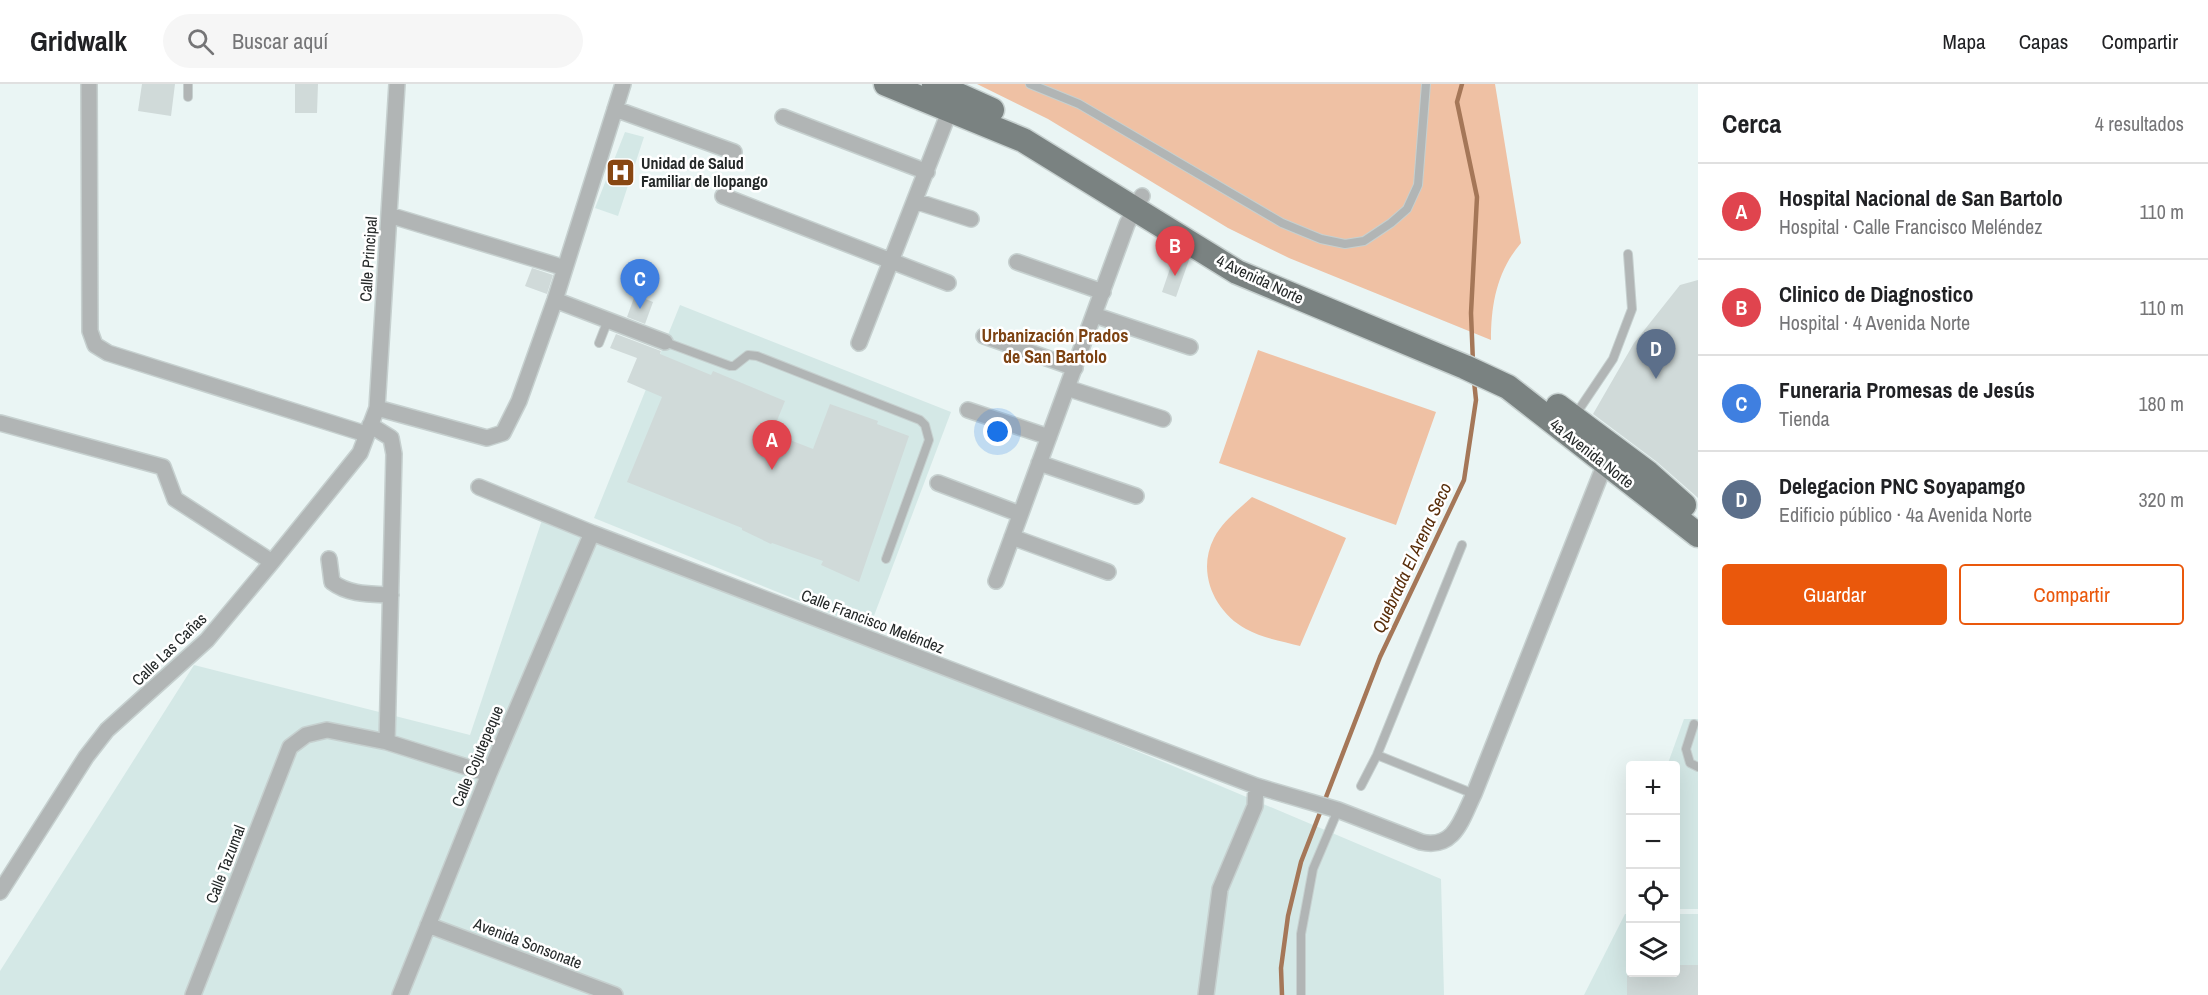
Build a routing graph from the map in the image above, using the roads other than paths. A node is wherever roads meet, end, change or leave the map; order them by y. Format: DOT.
graph roads {
  1 [pos="89,84"];
  2 [pos="188,84"];
  3 [pos="397,84"];
  4 [pos="623,84"];
  5 [pos="886,84"];
  6 [pos="934,84"];
  7 [pos="1030,84"];
  8 [pos="1426,84"];
  9 [pos="188,97"];
  10 [pos="953,101"];
  11 [pos="615,109"];
  12 [pos="783,117"];
  13 [pos="735,152"];
  14 [pos="927,172"];
  15 [pos="723,196"];
  16 [pos="915,201"];
  17 [pos="1138,202"];
  18 [pos="389,215"];
  19 [pos="971,219"];
  20 [pos="1628,254"];
  21 [pos="891,262"];
  22 [pos="1017,262"];
  23 [pos="566,268"];
  24 [pos="948,283"];
  25 [pos="1103,292"];
  26 [pos="555,300"];
  27 [pos="1094,315"];
  28 [pos="608,320"];
  29 [pos="984,336"];
  30 [pos="665,342"];
  31 [pos="599,343"];
  32 [pos="859,343"];
  33 [pos="1190,347"];
  34 [pos="1475,363"];
  35 [pos="1075,368"];
  36 [pos="1067,388"];
  37 [pos="377,408"];
  38 [pos="968,410"];
  39 [pos="1163,419"];
  40 [pos="0,423"];
  41 [pos="1569,424"];
  42 [pos="368,429"];
  43 [pos="1049,437"];
  44 [pos="1609,455"];
  45 [pos="1039,463"];
  46 [pos="938,483"];
  47 [pos="479,487"];
  48 [pos="1136,496"];
  49 [pos="1020,514"];
  50 [pos="1698,516"];
  51 [pos="592,533"];
  52 [pos="1698,535"];
  53 [pos="1012,537"];
  54 [pos="1462,545"];
  55 [pos="329,559"];
  56 [pos="886,559"];
  57 [pos="272,562"];
  58 [pos="1108,572"];
  59 [pos="996,581"];
  60 [pos="391,596"];
  61 [pos="1694,724"];
  62 [pos="387,742"];
  63 [pos="1377,754"];
  64 [pos="1698,767"];
  65 [pos="489,774"];
  66 [pos="1256,786"];
  67 [pos="1361,786"];
  68 [pos="1474,794"];
  69 [pos="1335,809"];
  70 [pos="0,892"];
  71 [pos="428,925"];
  72 [pos="193,995"];
  73 [pos="400,995"];
  74 [pos="615,995"];
  75 [pos="1206,995"];
  76 [pos="1301,995"];
  1 -- 42 [label="street"];
  2 -- 9 [label="lane"];
  3 -- 18 [label="street, Calle Principal"];
  4 -- 11 [label="street"];
  5 -- 10 [label="main road, 4 Avenida Norte"];
  6 -- 10 [label="main road, 4 Avenida Norte"];
  7 -- 8 [label="lane"];
  10 -- 14 [label="street"];
  10 -- 17 [label="main road, 4 Avenida Norte"];
  11 -- 13 [label="street"];
  11 -- 23 [label="street"];
  12 -- 14 [label="street"];
  14 -- 16 [label="street"];
  15 -- 21 [label="street"];
  16 -- 19 [label="street"];
  16 -- 21 [label="street"];
  17 -- 25 [label="street"];
  17 -- 34 [label="main road, 4 Avenida Norte"];
  18 -- 23 [label="street"];
  18 -- 37 [label="street, Calle Principal"];
  20 -- 41 [label="lane"];
  21 -- 24 [label="street"];
  21 -- 32 [label="street"];
  22 -- 25 [label="street"];
  23 -- 26 [label="street"];
  25 -- 27 [label="street"];
  26 -- 28 [label="street"];
  26 -- 37 [label="street"];
  27 -- 33 [label="street"];
  27 -- 35 [label="street"];
  28 -- 30 [label="street"];
  28 -- 31 [label="lane"];
  29 -- 35 [label="street"];
  30 -- 56 [label="lane"];
  34 -- 41 [label="main road, 4a Avenida Norte"];
  35 -- 36 [label="street"];
  36 -- 39 [label="street"];
  36 -- 43 [label="street"];
  37 -- 42 [label="street, Calle Principal"];
  38 -- 43 [label="street"];
  40 -- 57 [label="street"];
  41 -- 44 [label="main road, 4a Avenida Norte"];
  42 -- 57 [label="street, Calle Las Cañas"];
  42 -- 60 [label="street"];
  43 -- 45 [label="street"];
  44 -- 50 [label="main road, 4a Avenida Norte"];
  44 -- 52 [label="main road, 4a Avenida Norte"];
  44 -- 68 [label="street, Calle Francisco Meléndez"];
  45 -- 48 [label="street"];
  45 -- 49 [label="street"];
  46 -- 49 [label="street"];
  47 -- 51 [label="street, Calle Francisco Meléndez"];
  49 -- 53 [label="street"];
  51 -- 65 [label="street, Calle Cojutepeque"];
  51 -- 66 [label="street, Calle Francisco Meléndez"];
  53 -- 58 [label="street"];
  53 -- 59 [label="street"];
  54 -- 63 [label="lane"];
  55 -- 60 [label="street"];
  57 -- 70 [label="street, Calle Las Cañas"];
  60 -- 62 [label="street"];
  61 -- 64 [label="lane"];
  62 -- 65 [label="street"];
  62 -- 72 [label="street, Calle Tazumal"];
  63 -- 67 [label="lane"];
  63 -- 68 [label="lane"];
  65 -- 71 [label="street, Calle Cojutepeque"];
  66 -- 69 [label="street, Calle Francisco Meléndez"];
  66 -- 75 [label="street"];
  68 -- 69 [label="street, Calle Francisco Meléndez"];
  69 -- 76 [label="lane"];
  71 -- 73 [label="street, Calle Cojutepeque"];
  71 -- 74 [label="street, Avenida Sonsonate"];
}
